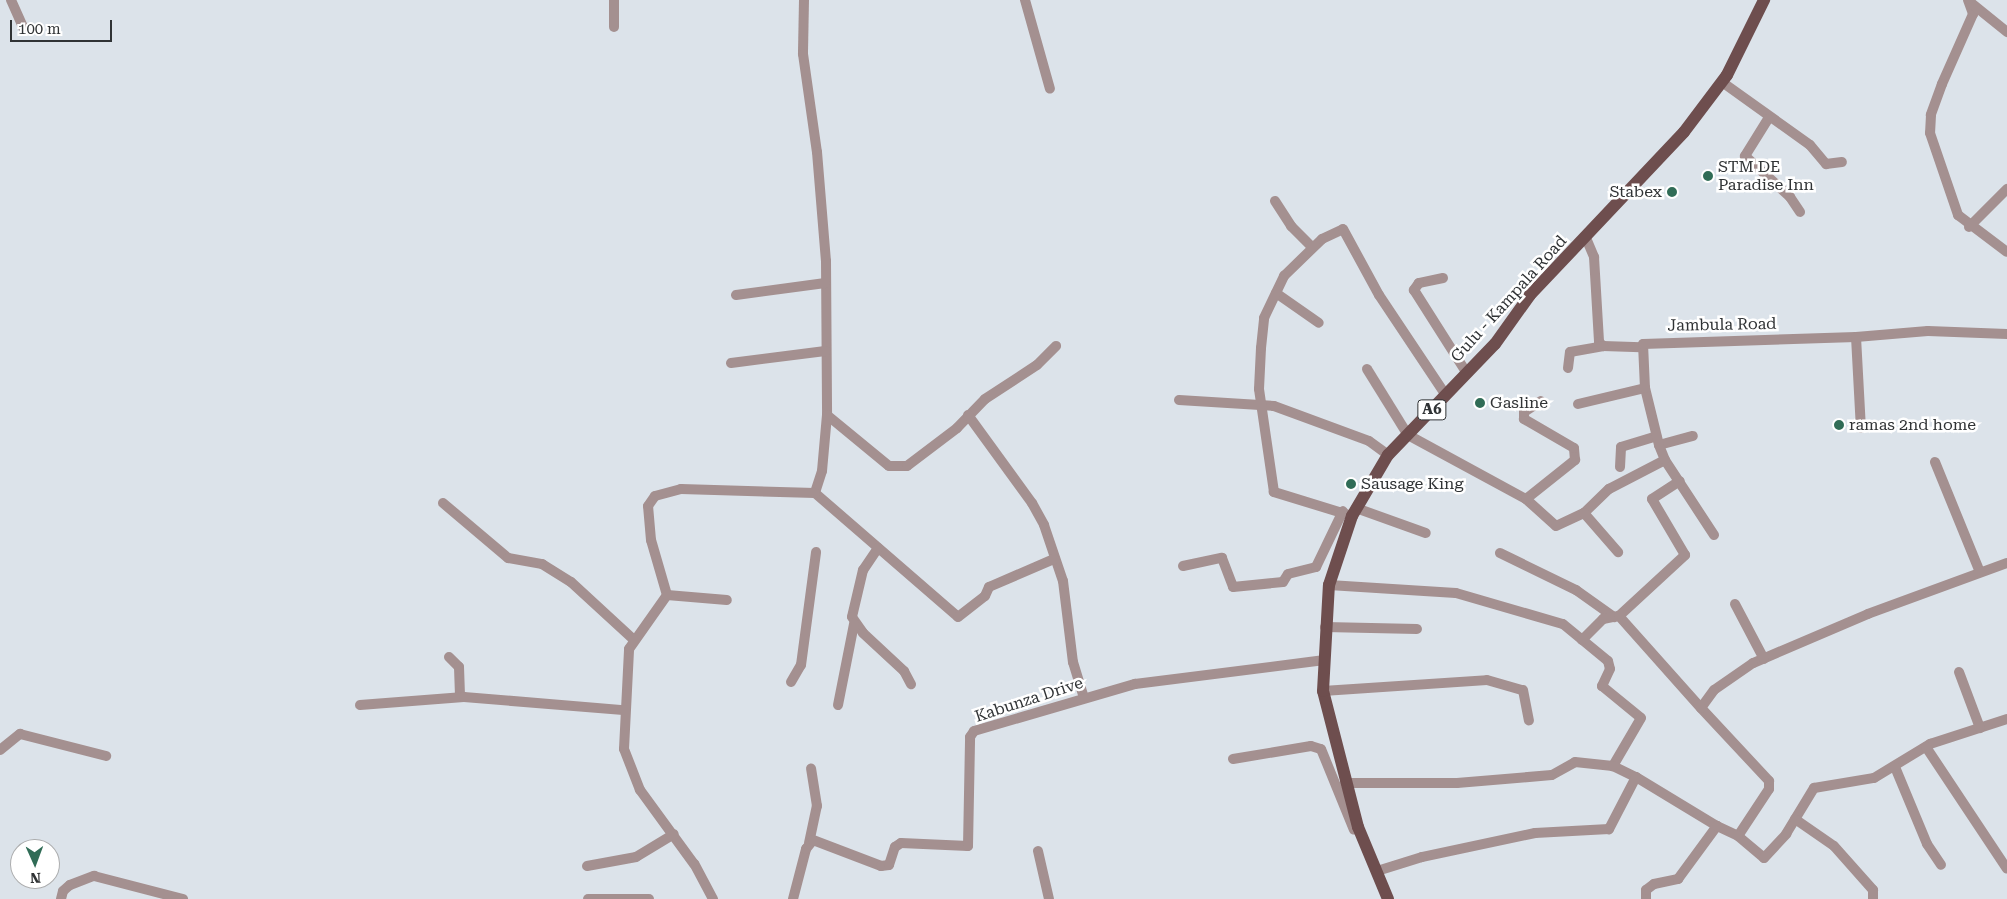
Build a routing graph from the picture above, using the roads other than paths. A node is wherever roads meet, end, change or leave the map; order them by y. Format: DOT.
graph roads {
  1 [pos="11,0"];
  2 [pos="614,0"];
  3 [pos="804,0"];
  4 [pos="1025,0"];
  5 [pos="1764,0"];
  6 [pos="1969,1"];
  7 [pos="23,27"];
  8 [pos="614,27"];
  9 [pos="2007,32"];
  10 [pos="1722,82"];
  11 [pos="1050,89"];
  12 [pos="1768,119"];
  13 [pos="1842,162"];
  14 [pos="2007,189"];
  15 [pos="1275,201"];
  16 [pos="1800,212"];
  17 [pos="1969,227"];
  18 [pos="1586,238"];
  19 [pos="1312,247"];
  20 [pos="2007,252"];
  21 [pos="1443,278"];
  22 [pos="825,283"];
  23 [pos="1276,293"];
  24 [pos="736,295"];
  25 [pos="1319,323"];
  26 [pos="2007,334"];
  27 [pos="1856,337"];
  28 [pos="1056,346"];
  29 [pos="1603,346"];
  30 [pos="1641,347"];
  31 [pos="825,351"];
  32 [pos="731,363"];
  33 [pos="1568,368"];
  34 [pos="1367,369"];
  35 [pos="1466,372"];
  36 [pos="1645,388"];
  37 [pos="1445,394"];
  38 [pos="1179,400"];
  39 [pos="1541,401"];
  40 [pos="1262,403"];
  41 [pos="1578,404"];
  42 [pos="827,415"];
  43 [pos="968,415"];
  44 [pos="1861,428"];
  45 [pos="1408,435"];
  46 [pos="1693,436"];
  47 [pos="1657,441"];
  48 [pos="1388,455"];
  49 [pos="1665,460"];
  50 [pos="1935,462"];
  51 [pos="1620,468"];
  52 [pos="1680,481"];
  53 [pos="815,493"];
  54 [pos="1526,499"];
  55 [pos="443,503"];
  56 [pos="1350,512"];
  57 [pos="1584,512"];
  58 [pos="1426,533"];
  59 [pos="1714,535"];
  60 [pos="878,548"];
  61 [pos="816,552"];
  62 [pos="1618,552"];
  63 [pos="1500,553"];
  64 [pos="1054,559"];
  65 [pos="2007,563"];
  66 [pos="1183,566"];
  67 [pos="1980,572"];
  68 [pos="1329,585"];
  69 [pos="667,595"];
  70 [pos="727,600"];
  71 [pos="1735,604"];
  72 [pos="1617,616"];
  73 [pos="854,624"];
  74 [pos="1325,627"];
  75 [pos="1417,629"];
  76 [pos="633,639"];
  77 [pos="1582,640"];
  78 [pos="449,658"];
  79 [pos="1764,659"];
  80 [pos="1324,660"];
  81 [pos="1959,672"];
  82 [pos="791,682"];
  83 [pos="911,684"];
  84 [pos="1323,692"];
  85 [pos="460,697"];
  86 [pos="1084,697"];
  87 [pos="360,705"];
  88 [pos="838,705"];
  89 [pos="1701,708"];
  90 [pos="624,710"];
  91 [pos="2007,719"];
  92 [pos="1530,720"];
  93 [pos="1980,728"];
  94 [pos="1926,747"];
  95 [pos="0,750"];
  96 [pos="106,756"];
  97 [pos="1233,759"];
  98 [pos="1613,766"];
  99 [pos="1895,767"];
  100 [pos="811,768"];
  101 [pos="1636,777"];
  102 [pos="1345,783"];
  103 [pos="1794,820"];
  104 [pos="1718,826"];
  105 [pos="674,834"];
  106 [pos="1738,836"];
  107 [pos="809,843"];
  108 [pos="1038,851"];
  109 [pos="1940,865"];
  110 [pos="587,866"];
  111 [pos="1375,867"];
  112 [pos="2007,869"];
  113 [pos="1873,894"];
  114 [pos="61,899"];
  115 [pos="183,899"];
  116 [pos="588,899"];
  117 [pos="649,899"];
  118 [pos="713,899"];
  119 [pos="793,899"];
  120 [pos="1049,899"];
  121 [pos="1388,899"];
  122 [pos="1646,899"];
  123 [pos="1883,899"];
  1 -- 7 [label="street"];
  2 -- 8 [label="street"];
  3 -- 22 [label="street"];
  4 -- 11 [label="street"];
  5 -- 10 [label="main road, Gulu - Kampala Road / A6"];
  6 -- 9 [label="street"];
  6 -- 17 [label="street"];
  10 -- 12 [label="street"];
  10 -- 18 [label="main road, Gulu - Kampala Road / A6"];
  12 -- 13 [label="street"];
  12 -- 16 [label="street"];
  14 -- 17 [label="street"];
  15 -- 19 [label="street"];
  17 -- 20 [label="street"];
  18 -- 29 [label="street"];
  18 -- 35 [label="main road, Gulu - Kampala Road / A6"];
  19 -- 23 [label="street"];
  19 -- 37 [label="street"];
  21 -- 35 [label="street"];
  22 -- 24 [label="street"];
  22 -- 31 [label="street"];
  23 -- 25 [label="street"];
  23 -- 40 [label="street"];
  26 -- 27 [label="street, Jambula Road"];
  27 -- 30 [label="street, Jambula Road"];
  27 -- 44 [label="street"];
  28 -- 43 [label="street"];
  29 -- 30 [label="street, Jambula Road"];
  29 -- 33 [label="street, Jambula Road"];
  30 -- 36 [label="street"];
  31 -- 32 [label="street"];
  31 -- 42 [label="street"];
  34 -- 45 [label="street"];
  35 -- 37 [label="main road, Gulu - Kampala Road / A6"];
  36 -- 41 [label="street"];
  36 -- 47 [label="street"];
  37 -- 45 [label="main road, Gulu - Kampala Road / A6"];
  38 -- 40 [label="street"];
  39 -- 54 [label="street"];
  40 -- 48 [label="street"];
  40 -- 56 [label="street"];
  42 -- 43 [label="street"];
  42 -- 53 [label="street"];
  43 -- 64 [label="street"];
  45 -- 48 [label="main road, Gulu - Kampala Road / A6"];
  45 -- 54 [label="street"];
  46 -- 47 [label="street"];
  47 -- 49 [label="street"];
  47 -- 51 [label="street"];
  48 -- 56 [label="main road, Gulu - Kampala Road / A6"];
  49 -- 52 [label="street"];
  49 -- 57 [label="street"];
  50 -- 67 [label="street"];
  52 -- 59 [label="street"];
  52 -- 72 [label="street"];
  53 -- 60 [label="street"];
  53 -- 69 [label="street"];
  54 -- 57 [label="street"];
  55 -- 76 [label="street"];
  56 -- 58 [label="street"];
  56 -- 66 [label="street"];
  56 -- 68 [label="main road, Gulu - Kampala Road / A6"];
  57 -- 62 [label="street"];
  60 -- 64 [label="street"];
  60 -- 73 [label="street"];
  61 -- 82 [label="street"];
  63 -- 72 [label="street"];
  64 -- 86 [label="street"];
  65 -- 67 [label="street"];
  67 -- 79 [label="street"];
  68 -- 74 [label="main road, Gulu - Kampala Road / A6"];
  68 -- 77 [label="street"];
  69 -- 70 [label="street"];
  69 -- 76 [label="street"];
  71 -- 79 [label="street"];
  72 -- 77 [label="street"];
  72 -- 89 [label="street"];
  73 -- 83 [label="street"];
  73 -- 88 [label="street"];
  74 -- 75 [label="street"];
  74 -- 80 [label="main road, Gulu - Kampala Road / A6"];
  76 -- 90 [label="street"];
  77 -- 98 [label="street"];
  78 -- 85 [label="street"];
  79 -- 89 [label="street"];
  80 -- 84 [label="main road, Gulu - Kampala Road / A6"];
  80 -- 86 [label="street, Kabunza Drive"];
  81 -- 93 [label="street"];
  84 -- 92 [label="street"];
  84 -- 102 [label="main road, Gulu - Kampala Road / A6"];
  85 -- 87 [label="street"];
  85 -- 90 [label="street"];
  86 -- 107 [label="street, Kabunza Drive"];
  89 -- 106 [label="street"];
  90 -- 105 [label="street"];
  91 -- 93 [label="street"];
  93 -- 94 [label="street"];
  94 -- 99 [label="street"];
  94 -- 112 [label="street"];
  95 -- 96 [label="street"];
  97 -- 111 [label="street"];
  98 -- 101 [label="street"];
  98 -- 102 [label="street"];
  99 -- 103 [label="street"];
  99 -- 109 [label="street"];
  100 -- 107 [label="street"];
  101 -- 104 [label="street"];
  101 -- 111 [label="street"];
  102 -- 111 [label="main road, Gulu - Kampala Road / A6"];
  103 -- 106 [label="street"];
  103 -- 113 [label="street"];
  104 -- 106 [label="street"];
  104 -- 122 [label="street"];
  105 -- 110 [label="street"];
  105 -- 118 [label="street"];
  107 -- 119 [label="street"];
  108 -- 120 [label="street"];
  111 -- 121 [label="main road, Gulu - Kampala Road / A6"];
  113 -- 123 [label="street"];
  114 -- 115 [label="street"];
  116 -- 117 [label="street"];
}
